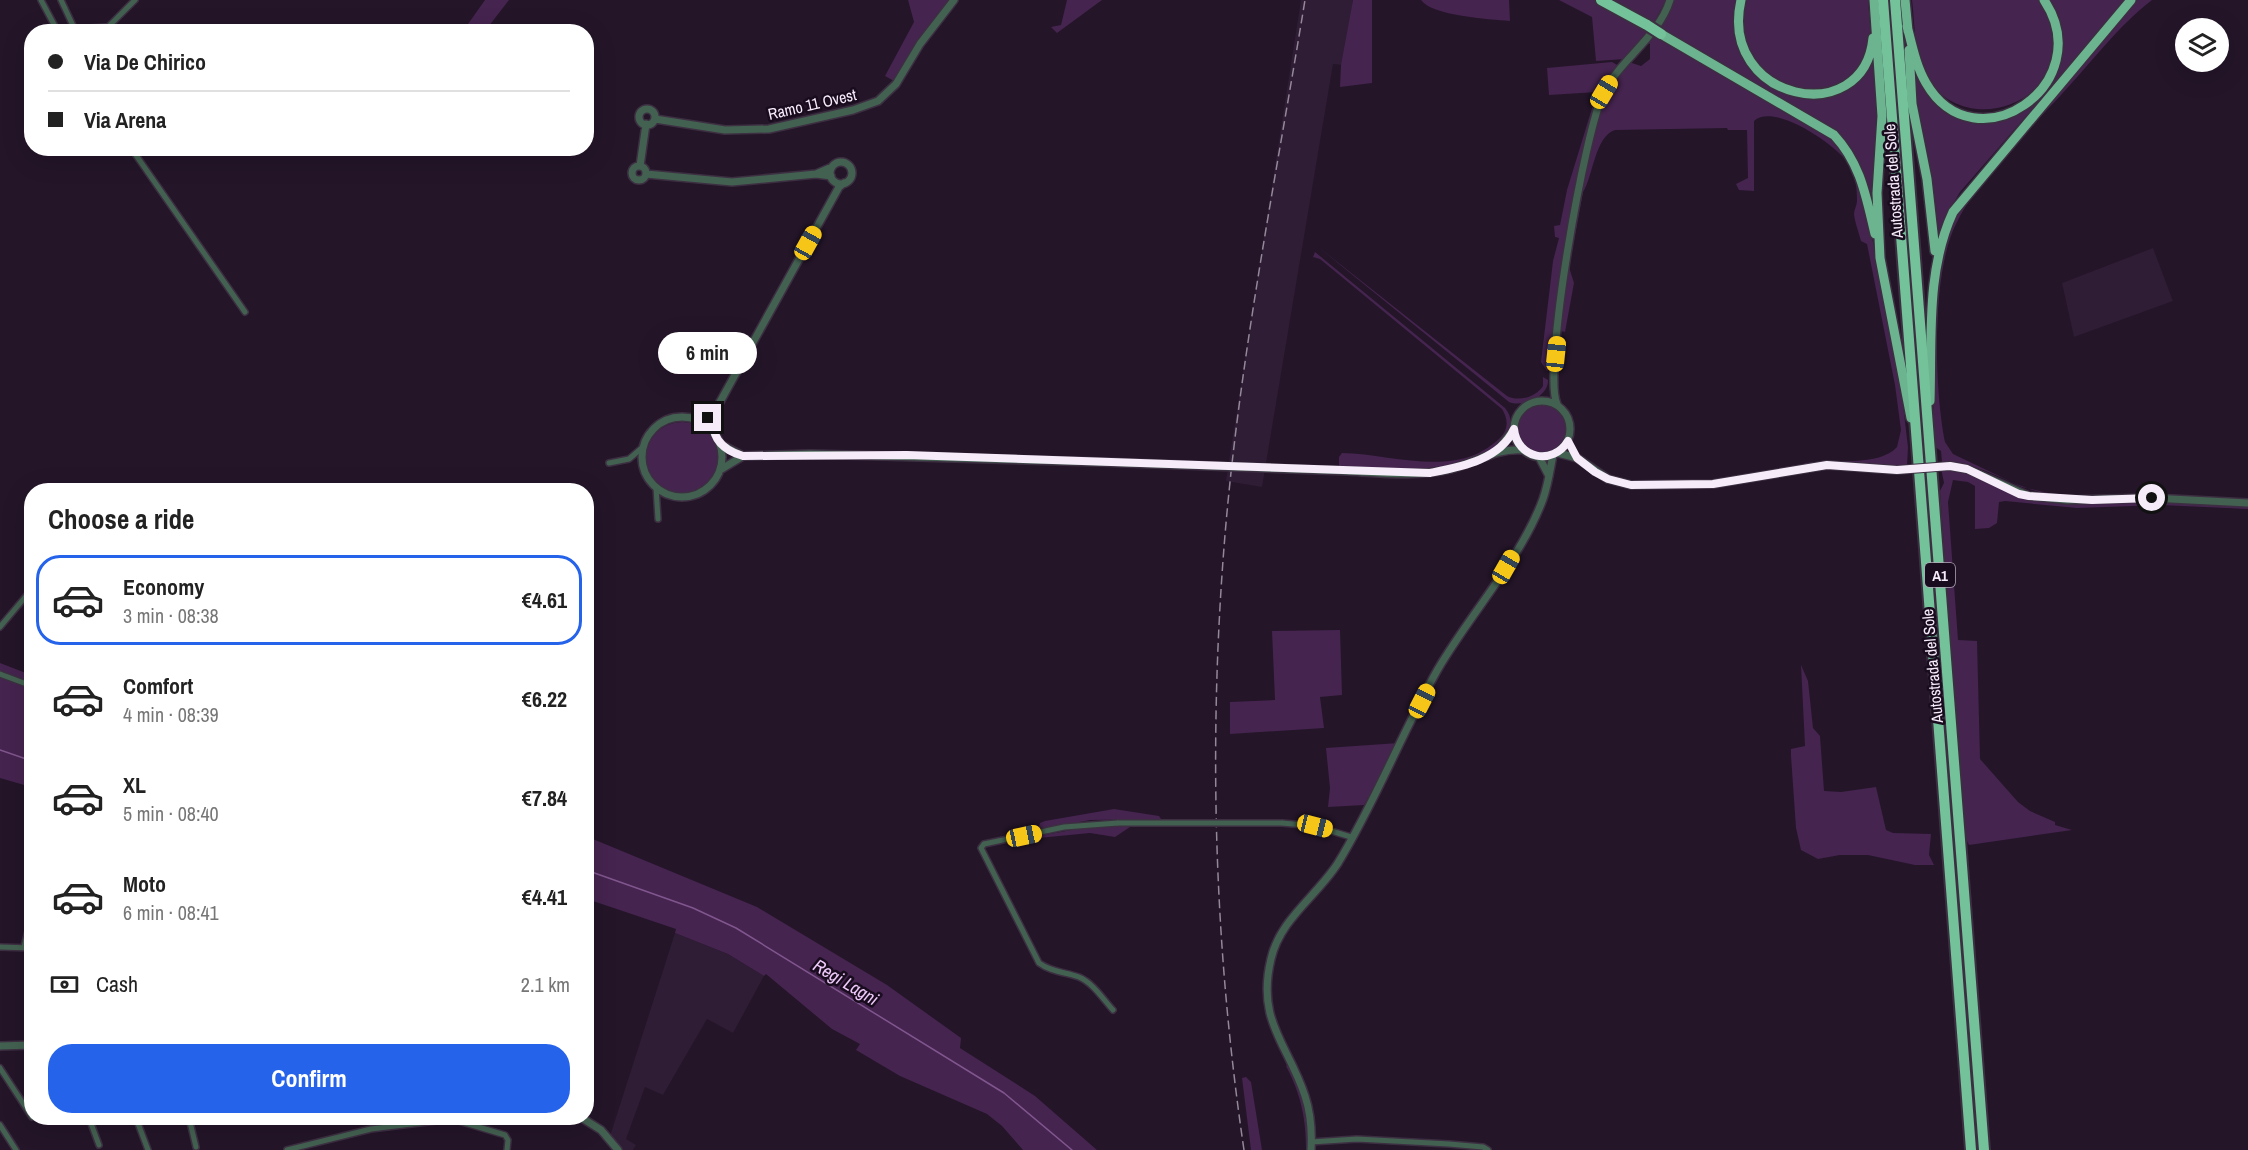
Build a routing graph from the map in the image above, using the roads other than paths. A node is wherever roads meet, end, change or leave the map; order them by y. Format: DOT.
graph roads {
  1 [pos="41,0"];
  2 [pos="61,0"];
  3 [pos="135,0"];
  4 [pos="954,0"];
  5 [pos="1601,0"];
  6 [pos="1670,0"];
  7 [pos="1741,0"];
  8 [pos="1874,0"];
  9 [pos="1883,0"];
  10 [pos="1894,0"];
  11 [pos="1905,0"];
  12 [pos="2044,0"];
  13 [pos="2131,0"];
  14 [pos="1875,15"];
  15 [pos="72,21"];
  16 [pos="54,24"];
  17 [pos="76,24"];
  18 [pos="76,24"];
  19 [pos="110,24"];
  20 [pos="1907,26"];
  21 [pos="1661,34"];
  22 [pos="655,118"];
  23 [pos="646,124"];
  24 [pos="137,156"];
  25 [pos="640,166"];
  26 [pos="834,166"];
  27 [pos="646,174"];
  28 [pos="816,174"];
  29 [pos="832,178"];
  30 [pos="844,183"];
  31 [pos="829,204"];
  32 [pos="1880,258"];
  33 [pos="1935,265"];
  34 [pos="245,312"];
  35 [pos="1554,374"];
  36 [pos="1538,401"];
  37 [pos="1557,404"];
  38 [pos="715,411"];
  39 [pos="697,420"];
  40 [pos="1514,429"];
  41 [pos="712,431"];
  42 [pos="1568,441"];
  43 [pos="720,444"];
  44 [pos="644,447"];
  45 [pos="1523,450"];
  46 [pos="1496,452"];
  47 [pos="1929,452"];
  48 [pos="1555,454"];
  49 [pos="743,456"];
  50 [pos="1539,457"];
  51 [pos="1577,458"];
  52 [pos="609,462"];
  53 [pos="1918,462"];
  54 [pos="720,470"];
  55 [pos="1549,476"];
  56 [pos="656,487"];
  57 [pos="2248,503"];
  58 [pos="658,519"];
  59 [pos="24,598"];
  60 [pos="0,627"];
  61 [pos="0,674"];
  62 [pos="24,683"];
  63 [pos="1351,837"];
  64 [pos="0,947"];
  65 [pos="24,947"];
  66 [pos="1113,1010"];
  67 [pos="24,1046"];
  68 [pos="0,1047"];
  69 [pos="0,1068"];
  70 [pos="24,1105"];
  71 [pos="0,1125"];
  72 [pos="92,1125"];
  73 [pos="139,1125"];
  74 [pos="191,1125"];
  75 [pos="404,1125"];
  76 [pos="472,1125"];
  77 [pos="593,1125"];
  78 [pos="99,1145"];
  79 [pos="1311,1146"];
  80 [pos="196,1148"];
  81 [pos="16,1150"];
  82 [pos="148,1150"];
  83 [pos="287,1150"];
  84 [pos="507,1150"];
  85 [pos="618,1150"];
  86 [pos="1488,1150"];
  87 [pos="1971,1150"];
  88 [pos="1984,1150"];
  1 -- 16 [label="street"];
  2 -- 15 [label="street"];
  3 -- 19 [label="street"];
  4 -- 22 [label="street, Ramo 11 Ovest"];
  5 -- 21 [label="highway, bridge"];
  6 -- 35 [label="street"];
  7 -- 14 [label="highway"];
  8 -- 14 [label="highway"];
  9 -- 53 [label="highway, Autostrada del Sole / A1"];
  10 -- 47 [label="highway, Autostrada del Sole / A1"];
  11 -- 20 [label="highway"];
  12 -- 20 [label="highway"];
  13 -- 33 [label="highway"];
  14 -- 32 [label="highway"];
  15 -- 17 [label="street"];
  15 -- 18 [label="street"];
  20 -- 33 [label="highway"];
  21 -- 32 [label="highway"];
  22 -- 23 [label="street"];
  22 -- 23 [label="street"];
  23 -- 25 [label="street"];
  24 -- 34 [label="street"];
  25 -- 27 [label="street"];
  25 -- 27 [label="street"];
  26 -- 28 [label="street"];
  26 -- 29 [label="street"];
  26 -- 30 [label="street"];
  27 -- 28 [label="street"];
  28 -- 29 [label="street"];
  29 -- 30 [label="street"];
  29 -- 31 [label="street"];
  30 -- 31 [label="street"];
  31 -- 38 [label="street"];
  32 -- 53 [label="highway"];
  33 -- 47 [label="highway"];
  35 -- 36 [label="street"];
  35 -- 37 [label="street"];
  36 -- 37 [label="street"];
  36 -- 40 [label="street"];
  37 -- 42 [label="street"];
  38 -- 39 [label="street"];
  38 -- 41 [label="street"];
  39 -- 41 [label="street"];
  39 -- 44 [label="street"];
  40 -- 45 [label="street"];
  40 -- 46 [label="street"];
  41 -- 43 [label="street"];
  42 -- 48 [label="street"];
  42 -- 51 [label="street"];
  43 -- 49 [label="street"];
  43 -- 54 [label="street"];
  44 -- 52 [label="street"];
  44 -- 56 [label="street"];
  45 -- 46 [label="street"];
  45 -- 50 [label="street"];
  46 -- 49 [label="street, bridge"];
  47 -- 88 [label="highway, Autostrada del Sole / A1"];
  48 -- 50 [label="street"];
  48 -- 51 [label="street"];
  48 -- 55 [label="street"];
  49 -- 54 [label="street"];
  50 -- 55 [label="street"];
  51 -- 57 [label="street, bridge"];
  53 -- 87 [label="highway, Autostrada del Sole / A1"];
  54 -- 56 [label="street"];
  55 -- 63 [label="street"];
  56 -- 58 [label="street"];
  59 -- 60 [label="street"];
  61 -- 62 [label="street"];
  63 -- 66 [label="street, bridge"];
  63 -- 79 [label="street"];
  64 -- 65 [label="street"];
  67 -- 68 [label="street"];
  69 -- 70 [label="street"];
  71 -- 81 [label="street"];
  72 -- 78 [label="street"];
  73 -- 82 [label="street"];
  74 -- 80 [label="street"];
  75 -- 83 [label="street"];
  76 -- 84 [label="street"];
  77 -- 85 [label="street"];
  79 -- 86 [label="street"];
}
